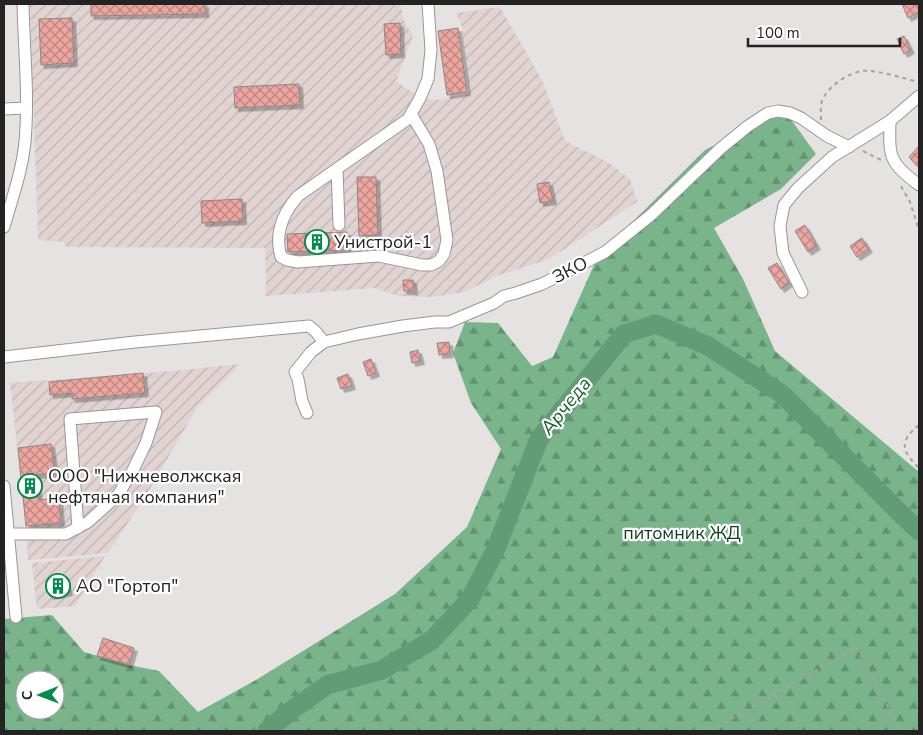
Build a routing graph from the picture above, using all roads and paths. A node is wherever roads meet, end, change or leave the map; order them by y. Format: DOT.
graph roads {
  1 [pos="23,4"];
  2 [pos="428,4"];
  3 [pos="919,82"];
  4 [pos="919,96"];
  5 [pos="26,108"];
  6 [pos="4,109"];
  7 [pos="410,114"];
  8 [pos="890,120"];
  9 [pos="827,136"];
  10 [pos="849,147"];
  11 [pos="896,164"];
  12 [pos="337,169"];
  13 [pos="899,182"];
  14 [pos="919,186"];
  15 [pos="339,225"];
  16 [pos="4,227"];
  17 [pos="919,230"];
  18 [pos="802,292"];
  19 [pos="324,342"];
  20 [pos="4,357"];
  21 [pos="307,413"];
  22 [pos="919,425"];
  23 [pos="919,468"];
  24 [pos="4,486"];
  25 [pos="78,528"];
  26 [pos="8,534"];
  27 [pos="16,617"];
  28 [pos="4,645"];
  29 [pos="710,731"];
  30 [pos="901,731"];
  1 -- 5 [label="street"];
  2 -- 7 [label="street"];
  3 -- 9 [label="path"];
  4 -- 8 [label="street"];
  5 -- 6 [label="street"];
  5 -- 16 [label="street"];
  7 -- 12 [label="street"];
  7 -- 12 [label="street"];
  8 -- 10 [label="street"];
  8 -- 11 [label="street"];
  9 -- 10 [label="street, ЗКО"];
  9 -- 19 [label="street, ЗКО"];
  10 -- 11 [label="path"];
  10 -- 18 [label="street"];
  11 -- 14 [label="street"];
  12 -- 15 [label="street"];
  13 -- 17 [label="path"];
  19 -- 20 [label="street"];
  19 -- 21 [label="street, ЗКО"];
  22 -- 23 [label="path"];
  24 -- 26 [label="street"];
  25 -- 25 [label="street"];
  25 -- 26 [label="street"];
  26 -- 27 [label="street"];
  27 -- 28 [label="path"];
  29 -- 30 [label="path"];
}
